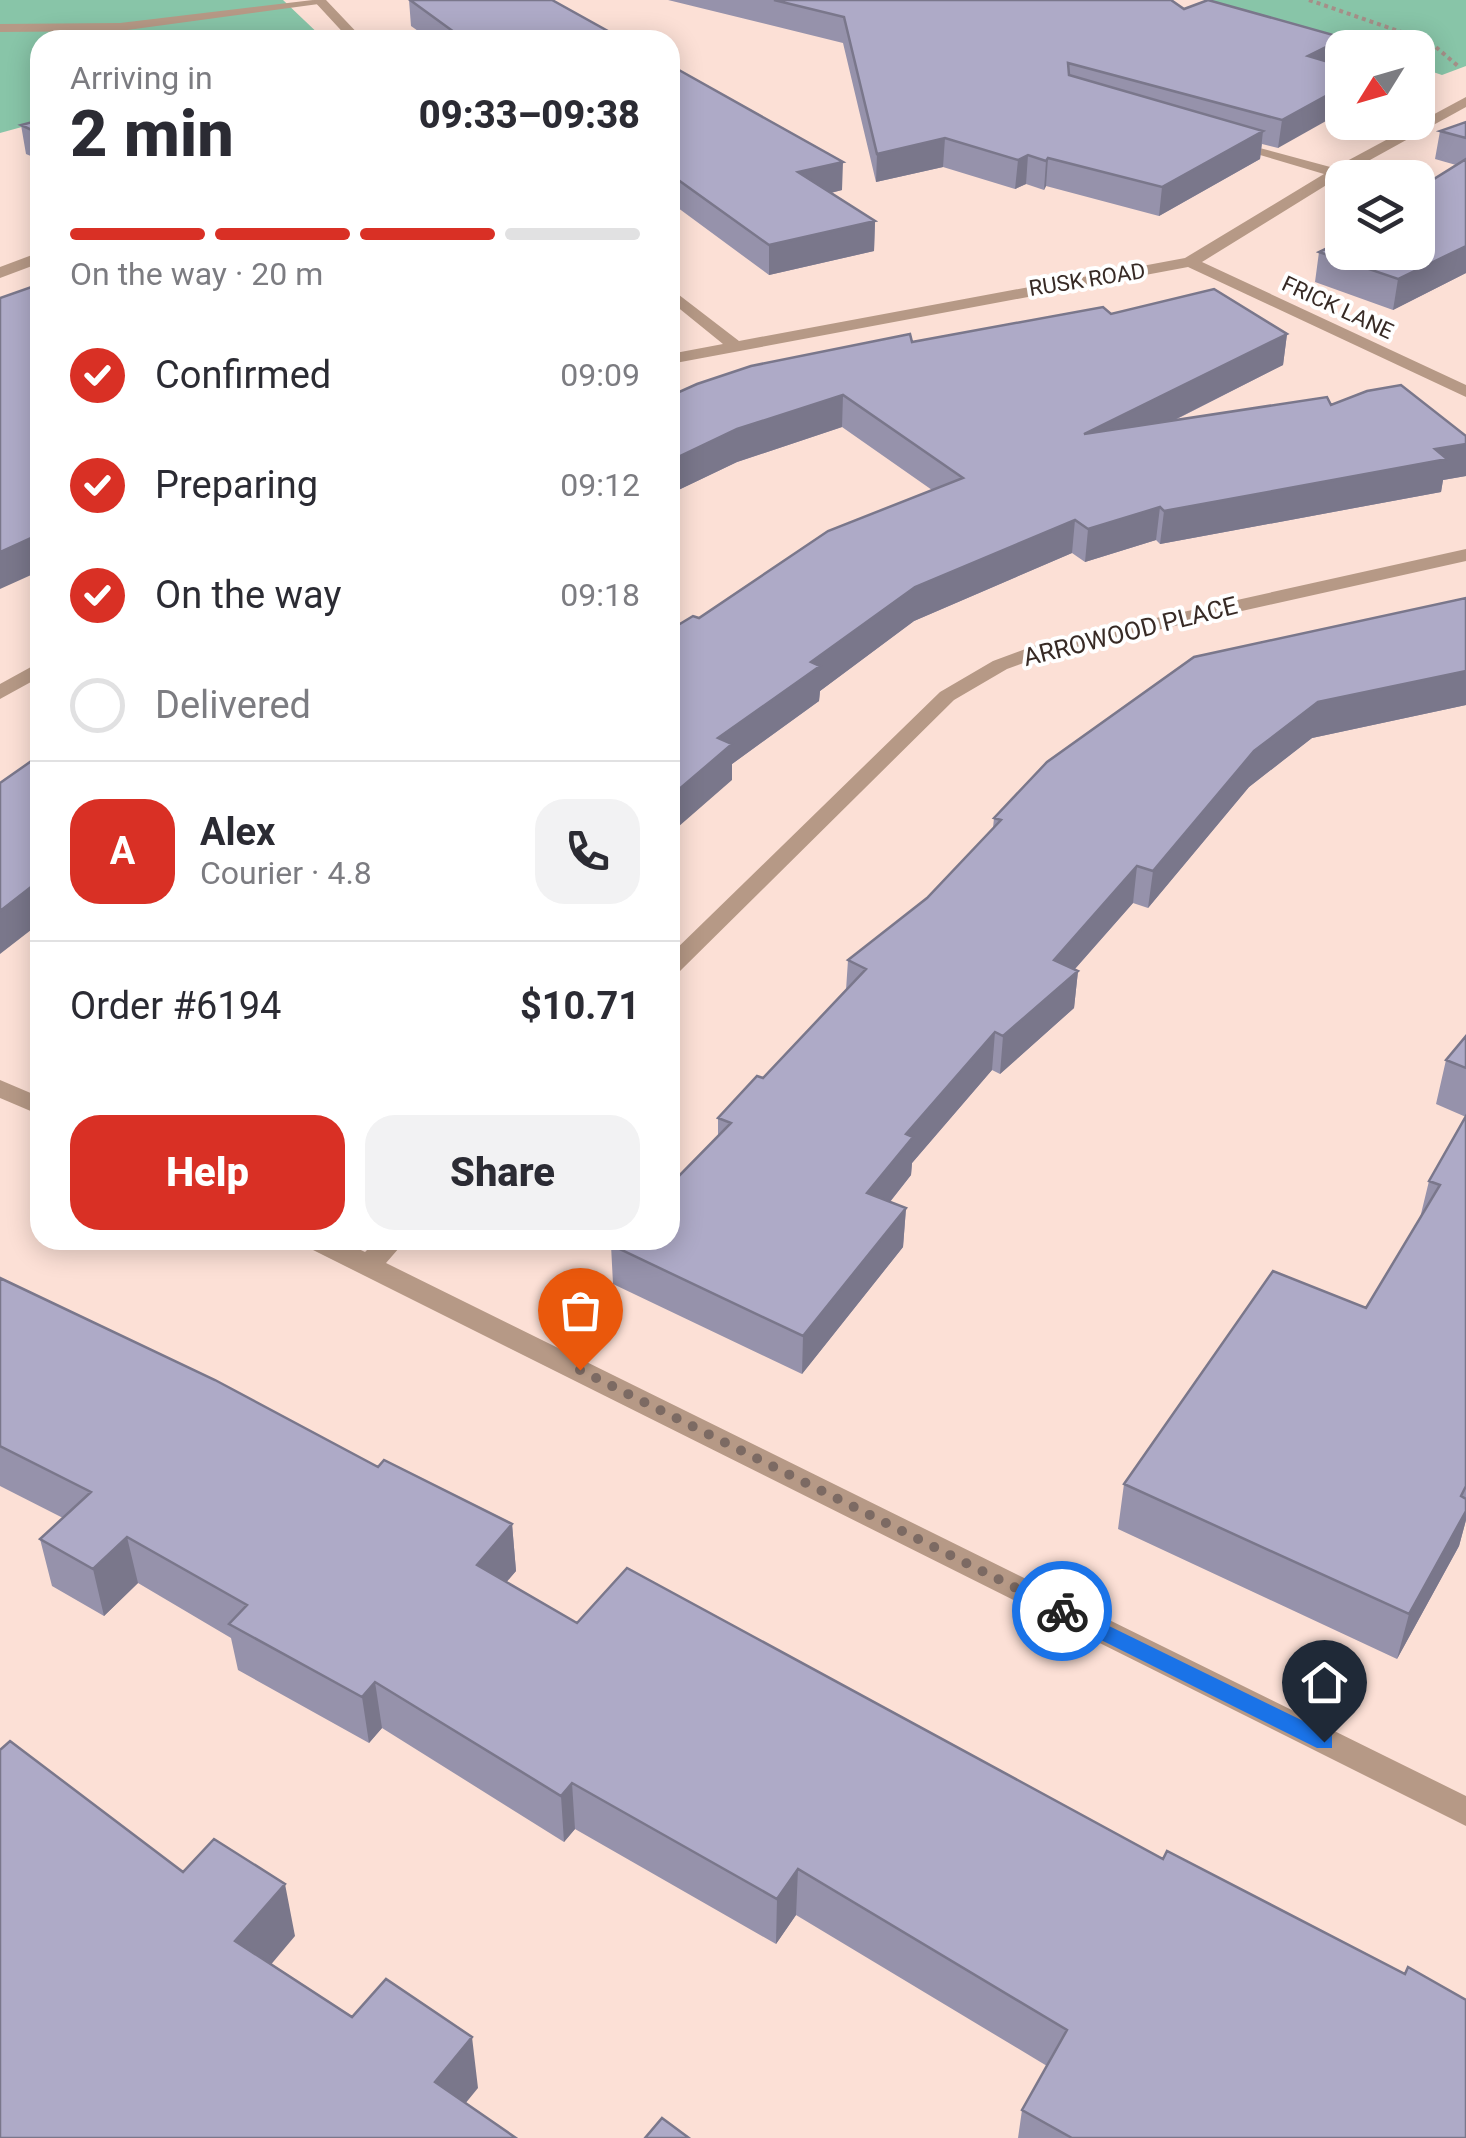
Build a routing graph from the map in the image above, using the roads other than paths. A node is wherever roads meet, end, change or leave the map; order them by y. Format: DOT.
graph roads {
  1 [pos="340,0"];
  2 [pos="320,1"];
  3 [pos="0,28"];
  4 [pos="347,30"];
  5 [pos="1466,101"];
  6 [pos="1220,139"];
  7 [pos="1359,160"];
  8 [pos="1325,170"];
  9 [pos="1325,180"];
  10 [pos="30,262"];
  11 [pos="1190,262"];
  12 [pos="0,272"];
  13 [pos="680,300"];
  14 [pos="733,344"];
  15 [pos="680,357"];
  16 [pos="1466,392"];
  17 [pos="1466,555"];
  18 [pos="30,674"];
  19 [pos="0,692"];
  20 [pos="680,958"];
  21 [pos="0,1088"];
  22 [pos="30,1102"];
  23 [pos="338,1250"];
  24 [pos="383,1250"];
  25 [pos="368,1264"];
  26 [pos="1466,1812"];
  1 -- 2 [label="street"];
  2 -- 3 [label="street"];
  2 -- 4 [label="street"];
  5 -- 7 [label="street, RUSK ROAD"];
  6 -- 8 [label="street"];
  9 -- 11 [label="street, RUSK ROAD"];
  10 -- 12 [label="street"];
  11 -- 14 [label="street, RUSK ROAD"];
  11 -- 16 [label="street, FRICK LANE"];
  13 -- 14 [label="street"];
  14 -- 15 [label="street, RUSK ROAD"];
  17 -- 20 [label="street, ARROWOOD PLACE"];
  18 -- 19 [label="street"];
  21 -- 22 [label="street"];
  23 -- 25 [label="street"];
  24 -- 25 [label="street"];
  25 -- 26 [label="street"];
}
